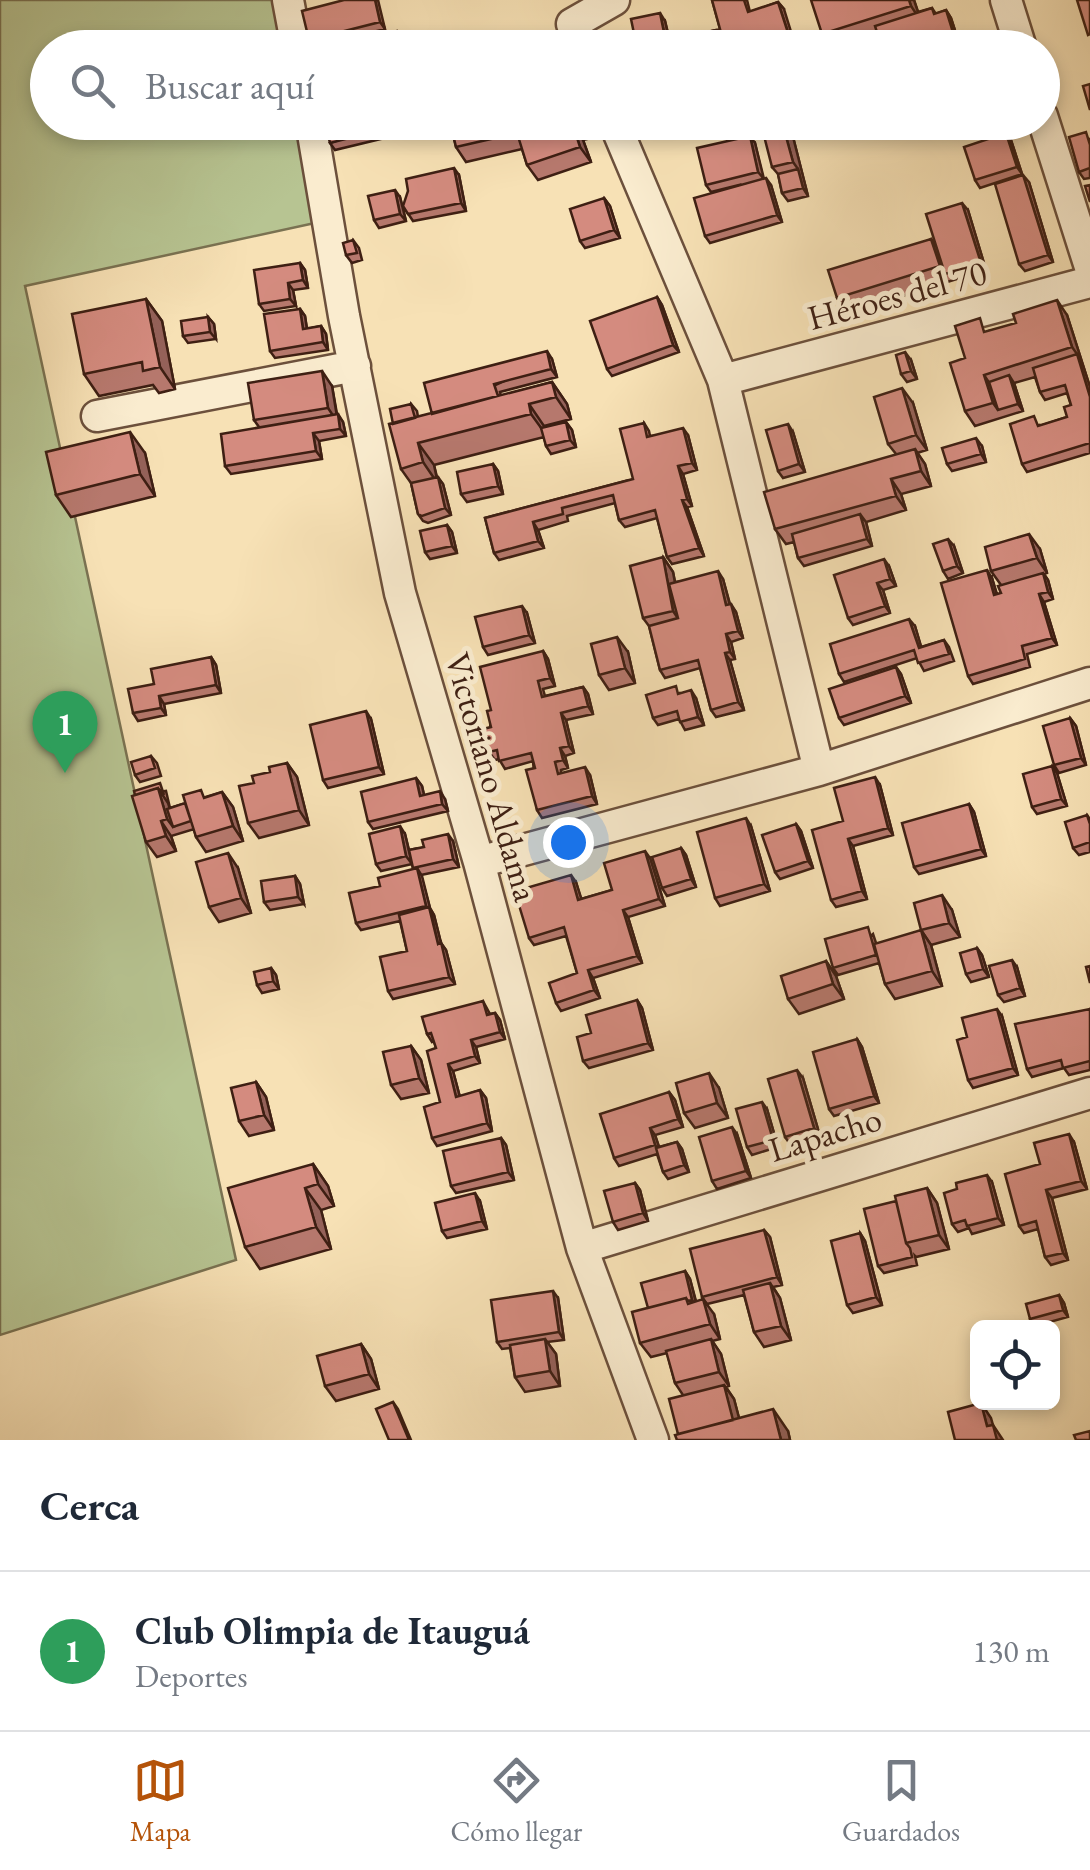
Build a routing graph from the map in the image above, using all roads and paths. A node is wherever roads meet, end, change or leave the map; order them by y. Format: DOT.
graph roads {
  1 [pos="288,0"];
  2 [pos="614,0"];
  3 [pos="1006,0"];
  4 [pos="294,30"];
  5 [pos="583,30"];
  6 [pos="1015,30"];
  7 [pos="314,140"];
  8 [pos="622,140"];
  9 [pos="1050,140"];
  10 [pos="1090,267"];
  11 [pos="1090,282"];
  12 [pos="355,366"];
  13 [pos="723,380"];
  14 [pos="96,416"];
  15 [pos="1090,683"];
  16 [pos="819,770"];
  17 [pos="480,862"];
  18 [pos="1090,1093"];
  19 [pos="582,1248"];
  20 [pos="653,1440"];
  1 -- 4 [label="street"];
  2 -- 5 [label="street"];
  3 -- 6 [label="street"];
  7 -- 12 [label="street, Victoriano Aldama"];
  8 -- 13 [label="street"];
  9 -- 10 [label="street"];
  11 -- 13 [label="street, Héroes del 70"];
  12 -- 14 [label="street"];
  12 -- 17 [label="street, Victoriano Aldama"];
  13 -- 16 [label="street"];
  15 -- 16 [label="street"];
  16 -- 17 [label="street"];
  17 -- 19 [label="street, Victoriano Aldama"];
  18 -- 19 [label="street, Lapacho"];
  19 -- 20 [label="street, Victoriano Aldama"];
}
